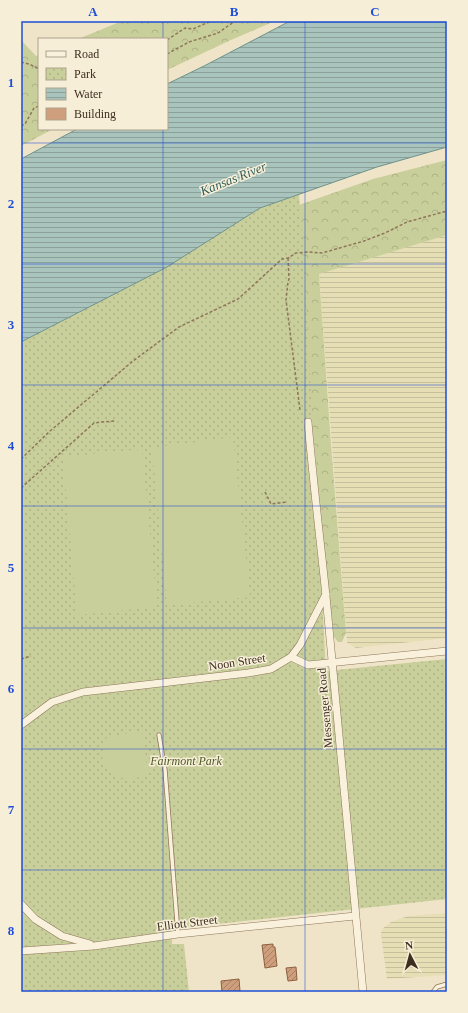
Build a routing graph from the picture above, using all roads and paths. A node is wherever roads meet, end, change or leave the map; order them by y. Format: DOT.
graph roads {
  1 [pos="211,21"];
  2 [pos="235,21"];
  3 [pos="168,39"];
  4 [pos="168,53"];
  5 [pos="21,62"];
  6 [pos="38,68"];
  7 [pos="38,106"];
  8 [pos="21,126"];
  9 [pos="447,211"];
  10 [pos="288,258"];
  11 [pos="300,410"];
  12 [pos="115,421"];
  13 [pos="308,422"];
  14 [pos="21,459"];
  15 [pos="21,488"];
  16 [pos="265,492"];
  17 [pos="287,502"];
  18 [pos="326,594"];
  19 [pos="447,651"];
  20 [pos="31,656"];
  21 [pos="291,657"];
  22 [pos="21,659"];
  23 [pos="332,663"];
  24 [pos="21,725"];
  25 [pos="160,735"];
  26 [pos="21,904"];
  27 [pos="355,916"];
  28 [pos="178,934"];
  29 [pos="94,946"];
  30 [pos="21,951"];
  31 [pos="447,984"];
  32 [pos="363,992"];
  33 [pos="433,992"];
  1 -- 3 [label="path"];
  2 -- 4 [label="path"];
  5 -- 6 [label="path"];
  7 -- 8 [label="path"];
  9 -- 10 [label="path"];
  10 -- 11 [label="path"];
  10 -- 14 [label="path"];
  12 -- 15 [label="path"];
  13 -- 18 [label="street, Messenger Road"];
  16 -- 17 [label="path"];
  18 -- 21 [label="street"];
  18 -- 23 [label="street, Messenger Road"];
  19 -- 23 [label="street"];
  20 -- 22 [label="path"];
  21 -- 23 [label="street"];
  21 -- 24 [label="street, Noon Street"];
  23 -- 27 [label="street, Messenger Road"];
  25 -- 28 [label="lane"];
  26 -- 29 [label="street"];
  27 -- 28 [label="street, Elliott Street"];
  27 -- 32 [label="street, Messenger Road"];
  28 -- 29 [label="street, Elliott Street"];
  29 -- 30 [label="street, Elliott Street"];
  31 -- 33 [label="lane"];
}
